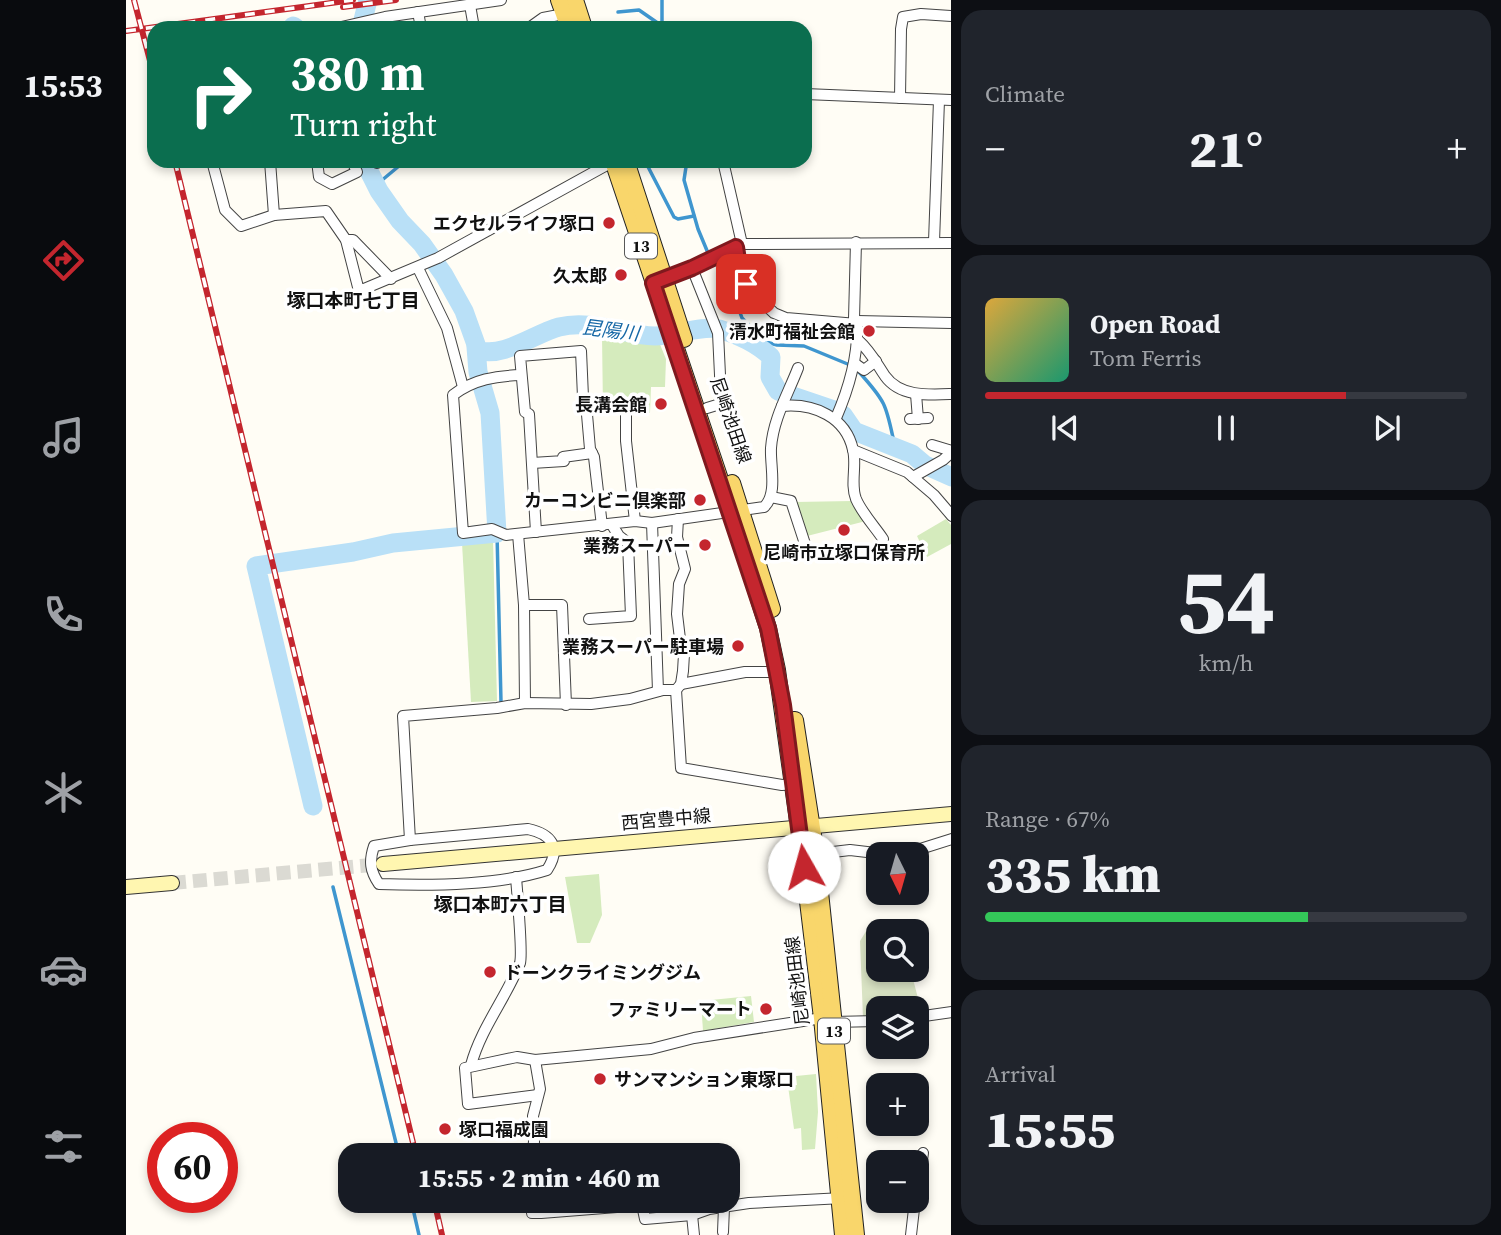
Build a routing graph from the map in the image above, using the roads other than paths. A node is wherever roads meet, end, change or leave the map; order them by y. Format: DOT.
graph roads {
  1 [pos="501,0"];
  2 [pos="575,0"];
  3 [pos="920,0"];
  4 [pos="470,5"];
  5 [pos="418,12"];
  6 [pos="564,14"];
  7 [pos="921,14"];
  8 [pos="951,16"];
  9 [pos="363,21"];
  10 [pos="381,21"];
  11 [pos="388,21"];
  12 [pos="420,21"];
  13 [pos="473,21"];
  14 [pos="538,21"];
  15 [pos="582,21"];
  16 [pos="812,94"];
  17 [pos="900,98"];
  18 [pos="939,100"];
  19 [pos="951,100"];
  20 [pos="214,168"];
  21 [pos="271,168"];
  22 [pos="318,168"];
  23 [pos="355,168"];
  24 [pos="604,168"];
  25 [pos="619,168"];
  26 [pos="724,168"];
  27 [pos="274,215"];
  28 [pos="346,240"];
  29 [pos="934,242"];
  30 [pos="856,243"];
  31 [pos="951,243"];
  32 [pos="739,245"];
  33 [pos="418,268"];
  34 [pos="692,268"];
  35 [pos="391,279"];
  36 [pos="658,281"];
  37 [pos="857,322"];
  38 [pos="951,323"];
  39 [pos="677,335"];
  40 [pos="858,340"];
  41 [pos="876,361"];
  42 [pos="853,366"];
  43 [pos="797,368"];
  44 [pos="521,375"];
  45 [pos="463,387"];
  46 [pos="916,394"];
  47 [pos="951,394"];
  48 [pos="785,399"];
  49 [pos="707,408"];
  50 [pos="626,412"];
  51 [pos="837,414"];
  52 [pos="919,419"];
  53 [pos="932,445"];
  54 [pos="853,450"];
  55 [pos="951,451"];
  56 [pos="592,453"];
  57 [pos="532,463"];
  58 [pos="913,477"];
  59 [pos="771,497"];
  60 [pos="736,512"];
  61 [pos="951,516"];
  62 [pos="678,519"];
  63 [pos="635,521"];
  64 [pos="652,523"];
  65 [pos="607,525"];
  66 [pos="536,532"];
  67 [pos="518,534"];
  68 [pos="883,540"];
  69 [pos="807,550"];
  70 [pos="524,606"];
  71 [pos="589,619"];
  72 [pos="778,672"];
  73 [pos="679,687"];
  74 [pos="658,691"];
  75 [pos="525,703"];
  76 [pos="566,705"];
  77 [pos="793,784"];
  78 [pos="951,814"];
  79 [pos="805,827"];
  80 [pos="951,839"];
  81 [pos="410,840"];
  82 [pos="554,849"];
  83 [pos="816,854"];
  84 [pos="383,864"];
  85 [pos="516,877"];
  86 [pos="172,883"];
  87 [pos="126,887"];
  88 [pos="951,1012"];
  89 [pos="929,1015"];
  90 [pos="827,1020"];
  91 [pos="866,1021"];
  92 [pos="535,1060"];
  93 [pos="475,1065"];
  94 [pos="538,1095"];
  95 [pos="534,1143"];
  96 [pos="845,1197"];
  97 [pos="740,1204"];
  98 [pos="644,1213"];
  99 [pos="700,1213"];
  100 [pos="724,1213"];
  101 [pos="914,1213"];
  102 [pos="692,1215"];
  103 [pos="723,1232"];
  104 [pos="694,1235"];
  105 [pos="843,1235"];
  106 [pos="856,1235"];
  107 [pos="911,1235"];
  1 -- 4 [label="street"];
  2 -- 15 [label="main road"];
  3 -- 7 [label="street"];
  4 -- 5 [label="street"];
  4 -- 13 [label="street"];
  5 -- 11 [label="street"];
  5 -- 12 [label="street"];
  6 -- 14 [label="street"];
  7 -- 8 [label="street"];
  7 -- 17 [label="street"];
  9 -- 10 [label="street"];
  16 -- 17 [label="street"];
  17 -- 18 [label="street"];
  18 -- 19 [label="street"];
  18 -- 29 [label="street"];
  20 -- 27 [label="street"];
  21 -- 27 [label="street"];
  22 -- 23 [label="street"];
  24 -- 33 [label="street"];
  25 -- 36 [label="main road, 尼崎池田線 / 13"];
  26 -- 32 [label="street"];
  27 -- 28 [label="street"];
  28 -- 35 [label="street"];
  28 -- 35 [label="street"];
  29 -- 30 [label="street"];
  29 -- 31 [label="street"];
  30 -- 32 [label="street"];
  30 -- 37 [label="street"];
  32 -- 34 [label="street"];
  32 -- 37 [label="street"];
  33 -- 35 [label="street"];
  33 -- 45 [label="street"];
  34 -- 36 [label="street"];
  34 -- 49 [label="street"];
  36 -- 39 [label="main road, 尼崎池田線 / 13"];
  37 -- 38 [label="street"];
  37 -- 40 [label="street"];
  39 -- 49 [label="main road, 尼崎池田線 / 13"];
  39 -- 60 [label="main road, 尼崎池田線 / 13"];
  40 -- 41 [label="street"];
  40 -- 42 [label="street"];
  41 -- 42 [label="street"];
  41 -- 46 [label="street"];
  42 -- 51 [label="street"];
  43 -- 48 [label="street"];
  44 -- 45 [label="street"];
  44 -- 56 [label="street"];
  44 -- 57 [label="street"];
  45 -- 67 [label="street"];
  46 -- 47 [label="street"];
  46 -- 52 [label="street"];
  48 -- 51 [label="street"];
  48 -- 59 [label="street"];
  49 -- 60 [label="main road, 尼崎池田線 / 13"];
  50 -- 63 [label="street"];
  51 -- 54 [label="street"];
  53 -- 55 [label="street"];
  54 -- 58 [label="street"];
  54 -- 68 [label="street"];
  55 -- 58 [label="street"];
  56 -- 57 [label="street"];
  56 -- 65 [label="street"];
  57 -- 66 [label="street"];
  58 -- 61 [label="street"];
  59 -- 60 [label="street"];
  59 -- 69 [label="street"];
  60 -- 62 [label="street"];
  60 -- 72 [label="main road, 尼崎池田線 / 13"];
  60 -- 79 [label="main road, 尼崎池田線 / 13"];
  62 -- 64 [label="street"];
  62 -- 73 [label="street"];
  63 -- 64 [label="street"];
  63 -- 65 [label="street"];
  64 -- 74 [label="street"];
  65 -- 66 [label="street"];
  65 -- 71 [label="street"];
  66 -- 67 [label="street"];
  67 -- 70 [label="street"];
  70 -- 75 [label="street"];
  70 -- 76 [label="street"];
  72 -- 73 [label="street"];
  72 -- 77 [label="main road, 尼崎池田線 / 13"];
  73 -- 74 [label="street"];
  73 -- 77 [label="street"];
  74 -- 76 [label="street"];
  75 -- 76 [label="street"];
  75 -- 81 [label="street"];
  77 -- 79 [label="main road, 尼崎池田線 / 13"];
  78 -- 79 [label="main road, 西宮豊中線"];
  79 -- 82 [label="main road, 西宮豊中線"];
  79 -- 83 [label="main road, 尼崎池田線 / 13"];
  79 -- 90 [label="main road, 尼崎池田線 / 13"];
  80 -- 83 [label="street"];
  81 -- 82 [label="street"];
  81 -- 85 [label="street"];
  82 -- 84 [label="main road, 西宮豊中線"];
  82 -- 85 [label="street"];
  83 -- 90 [label="main road, 尼崎池田線 / 13"];
  85 -- 93 [label="street"];
  86 -- 87 [label="main road"];
  88 -- 89 [label="street"];
  90 -- 91 [label="street"];
  90 -- 92 [label="street"];
  90 -- 96 [label="main road, 尼崎池田線 / 13"];
  92 -- 93 [label="street"];
  92 -- 94 [label="street"];
  93 -- 94 [label="street"];
  94 -- 95 [label="street"];
  96 -- 97 [label="street"];
  96 -- 105 [label="main road, 尼崎池田線 / 13"];
  96 -- 106 [label="main road, 尼崎池田線 / 13"];
  98 -- 102 [label="street"];
  99 -- 102 [label="street"];
  100 -- 103 [label="street"];
  101 -- 107 [label="street"];
  102 -- 104 [label="street"];
}
